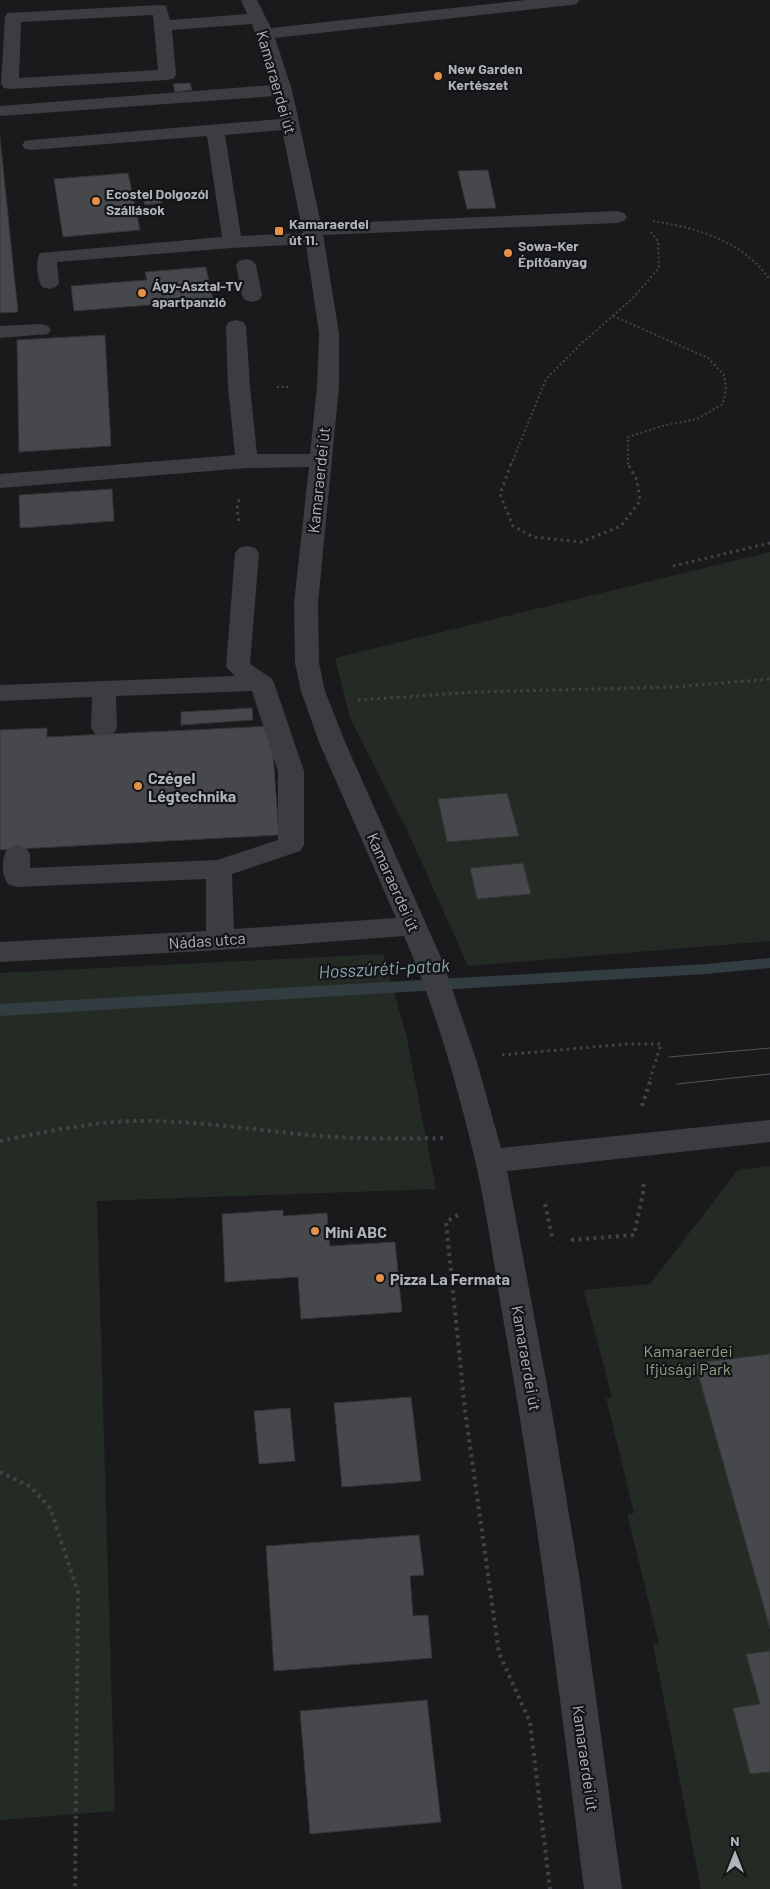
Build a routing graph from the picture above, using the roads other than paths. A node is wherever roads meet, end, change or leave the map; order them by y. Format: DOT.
graph roads {
  1 [pos="78,0"];
  2 [pos="95,0"];
  3 [pos="416,0"];
  4 [pos="571,0"];
  5 [pos="428,16"];
  6 [pos="258,17"];
  7 [pos="163,26"];
  8 [pos="283,90"];
  9 [pos="0,111"];
  10 [pos="290,124"];
  11 [pos="215,130"];
  12 [pos="31,145"];
  13 [pos="617,217"];
  14 [pos="313,234"];
  15 [pos="232,242"];
  16 [pos="246,265"];
  17 [pos="49,283"];
  18 [pos="252,296"];
  19 [pos="236,326"];
  20 [pos="41,330"];
  21 [pos="0,332"];
  22 [pos="320,460"];
  23 [pos="247,461"];
  24 [pos="0,481"];
  25 [pos="247,553"];
  26 [pos="262,683"];
  27 [pos="104,688"];
  28 [pos="0,693"];
  29 [pos="104,728"];
  30 [pos="219,869"];
  31 [pos="11,870"];
  32 [pos="414,926"];
  33 [pos="220,940"];
  34 [pos="0,952"];
  35 [pos="770,1131"];
  36 [pos="490,1161"];
  37 [pos="603,1889"];
  1 -- 2 [label="street"];
  3 -- 5 [label="street"];
  4 -- 5 [label="street"];
  5 -- 6 [label="street"];
  6 -- 7 [label="street"];
  6 -- 8 [label="street, Kamaraerdei út"];
  7 -- 7 [label="street"];
  8 -- 9 [label="street"];
  8 -- 10 [label="street, Kamaraerdei út"];
  10 -- 11 [label="street"];
  10 -- 14 [label="street, Kamaraerdei út"];
  11 -- 12 [label="street"];
  11 -- 15 [label="street"];
  13 -- 14 [label="street"];
  14 -- 15 [label="street"];
  14 -- 22 [label="street, Kamaraerdei út"];
  15 -- 17 [label="street"];
  16 -- 18 [label="street"];
  19 -- 23 [label="street"];
  20 -- 21 [label="street"];
  22 -- 23 [label="street"];
  22 -- 32 [label="street, Kamaraerdei út"];
  23 -- 24 [label="street"];
  25 -- 26 [label="street"];
  26 -- 27 [label="street"];
  26 -- 30 [label="street"];
  27 -- 28 [label="street"];
  27 -- 29 [label="street"];
  30 -- 31 [label="street"];
  30 -- 33 [label="street"];
  32 -- 33 [label="street, Nádas utca"];
  32 -- 36 [label="street, Kamaraerdei út"];
  33 -- 34 [label="street, Nádas utca"];
  35 -- 36 [label="street"];
  36 -- 37 [label="street, Kamaraerdei út"];
}
